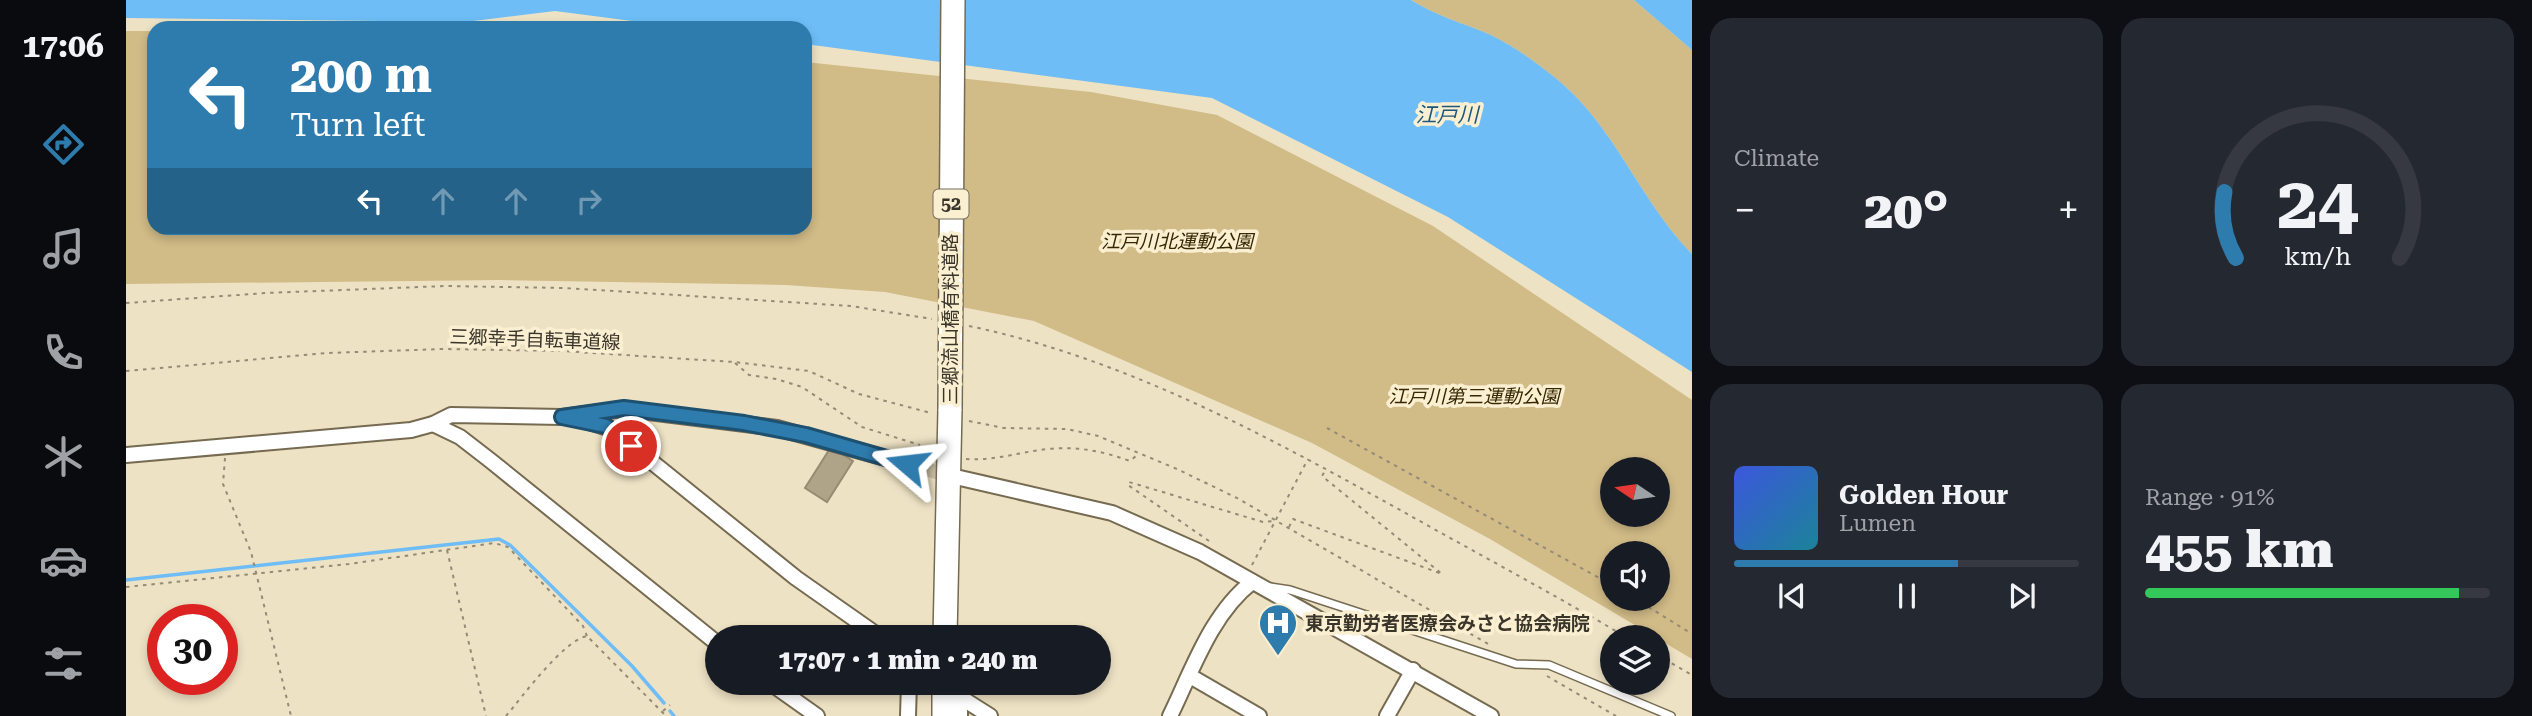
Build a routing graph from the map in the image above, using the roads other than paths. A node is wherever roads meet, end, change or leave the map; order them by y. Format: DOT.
graph roads {
  1 [pos="953,0"];
  2 [pos="562,417"];
  3 [pos="433,424"];
  4 [pos="126,454"];
  5 [pos="907,464"];
  6 [pos="954,485"];
  7 [pos="1253,580"];
  8 [pos="863,625"];
  9 [pos="946,625"];
  10 [pos="705,634"];
  11 [pos="1413,670"];
  12 [pos="1190,676"];
  13 [pos="787,695"];
  14 [pos="909,695"];
  15 [pos="944,695"];
  16 [pos="817,716"];
  17 [pos="908,716"];
  18 [pos="944,716"];
  19 [pos="960,716"];
  20 [pos="990,716"];
  21 [pos="1170,716"];
  22 [pos="1259,716"];
  23 [pos="1388,716"];
  24 [pos="1491,716"];
  25 [pos="1671,716"];
  1 -- 6 [label="main road, 三郷流山橋有料道路 / 52, bridge"];
  2 -- 3 [label="street"];
  2 -- 5 [label="street"];
  2 -- 8 [label="street"];
  3 -- 4 [label="street"];
  3 -- 10 [label="street"];
  6 -- 7 [label="street"];
  6 -- 9 [label="main road, 三郷流山橋有料道路 / 52"];
  7 -- 11 [label="street"];
  7 -- 12 [label="street"];
  7 -- 25 [label="lane"];
  11 -- 23 [label="street"];
  11 -- 24 [label="street"];
  12 -- 21 [label="street"];
  12 -- 22 [label="street"];
  13 -- 16 [label="street"];
  14 -- 17 [label="street"];
  15 -- 18 [label="main road"];
  19 -- 20 [label="street"];
}
